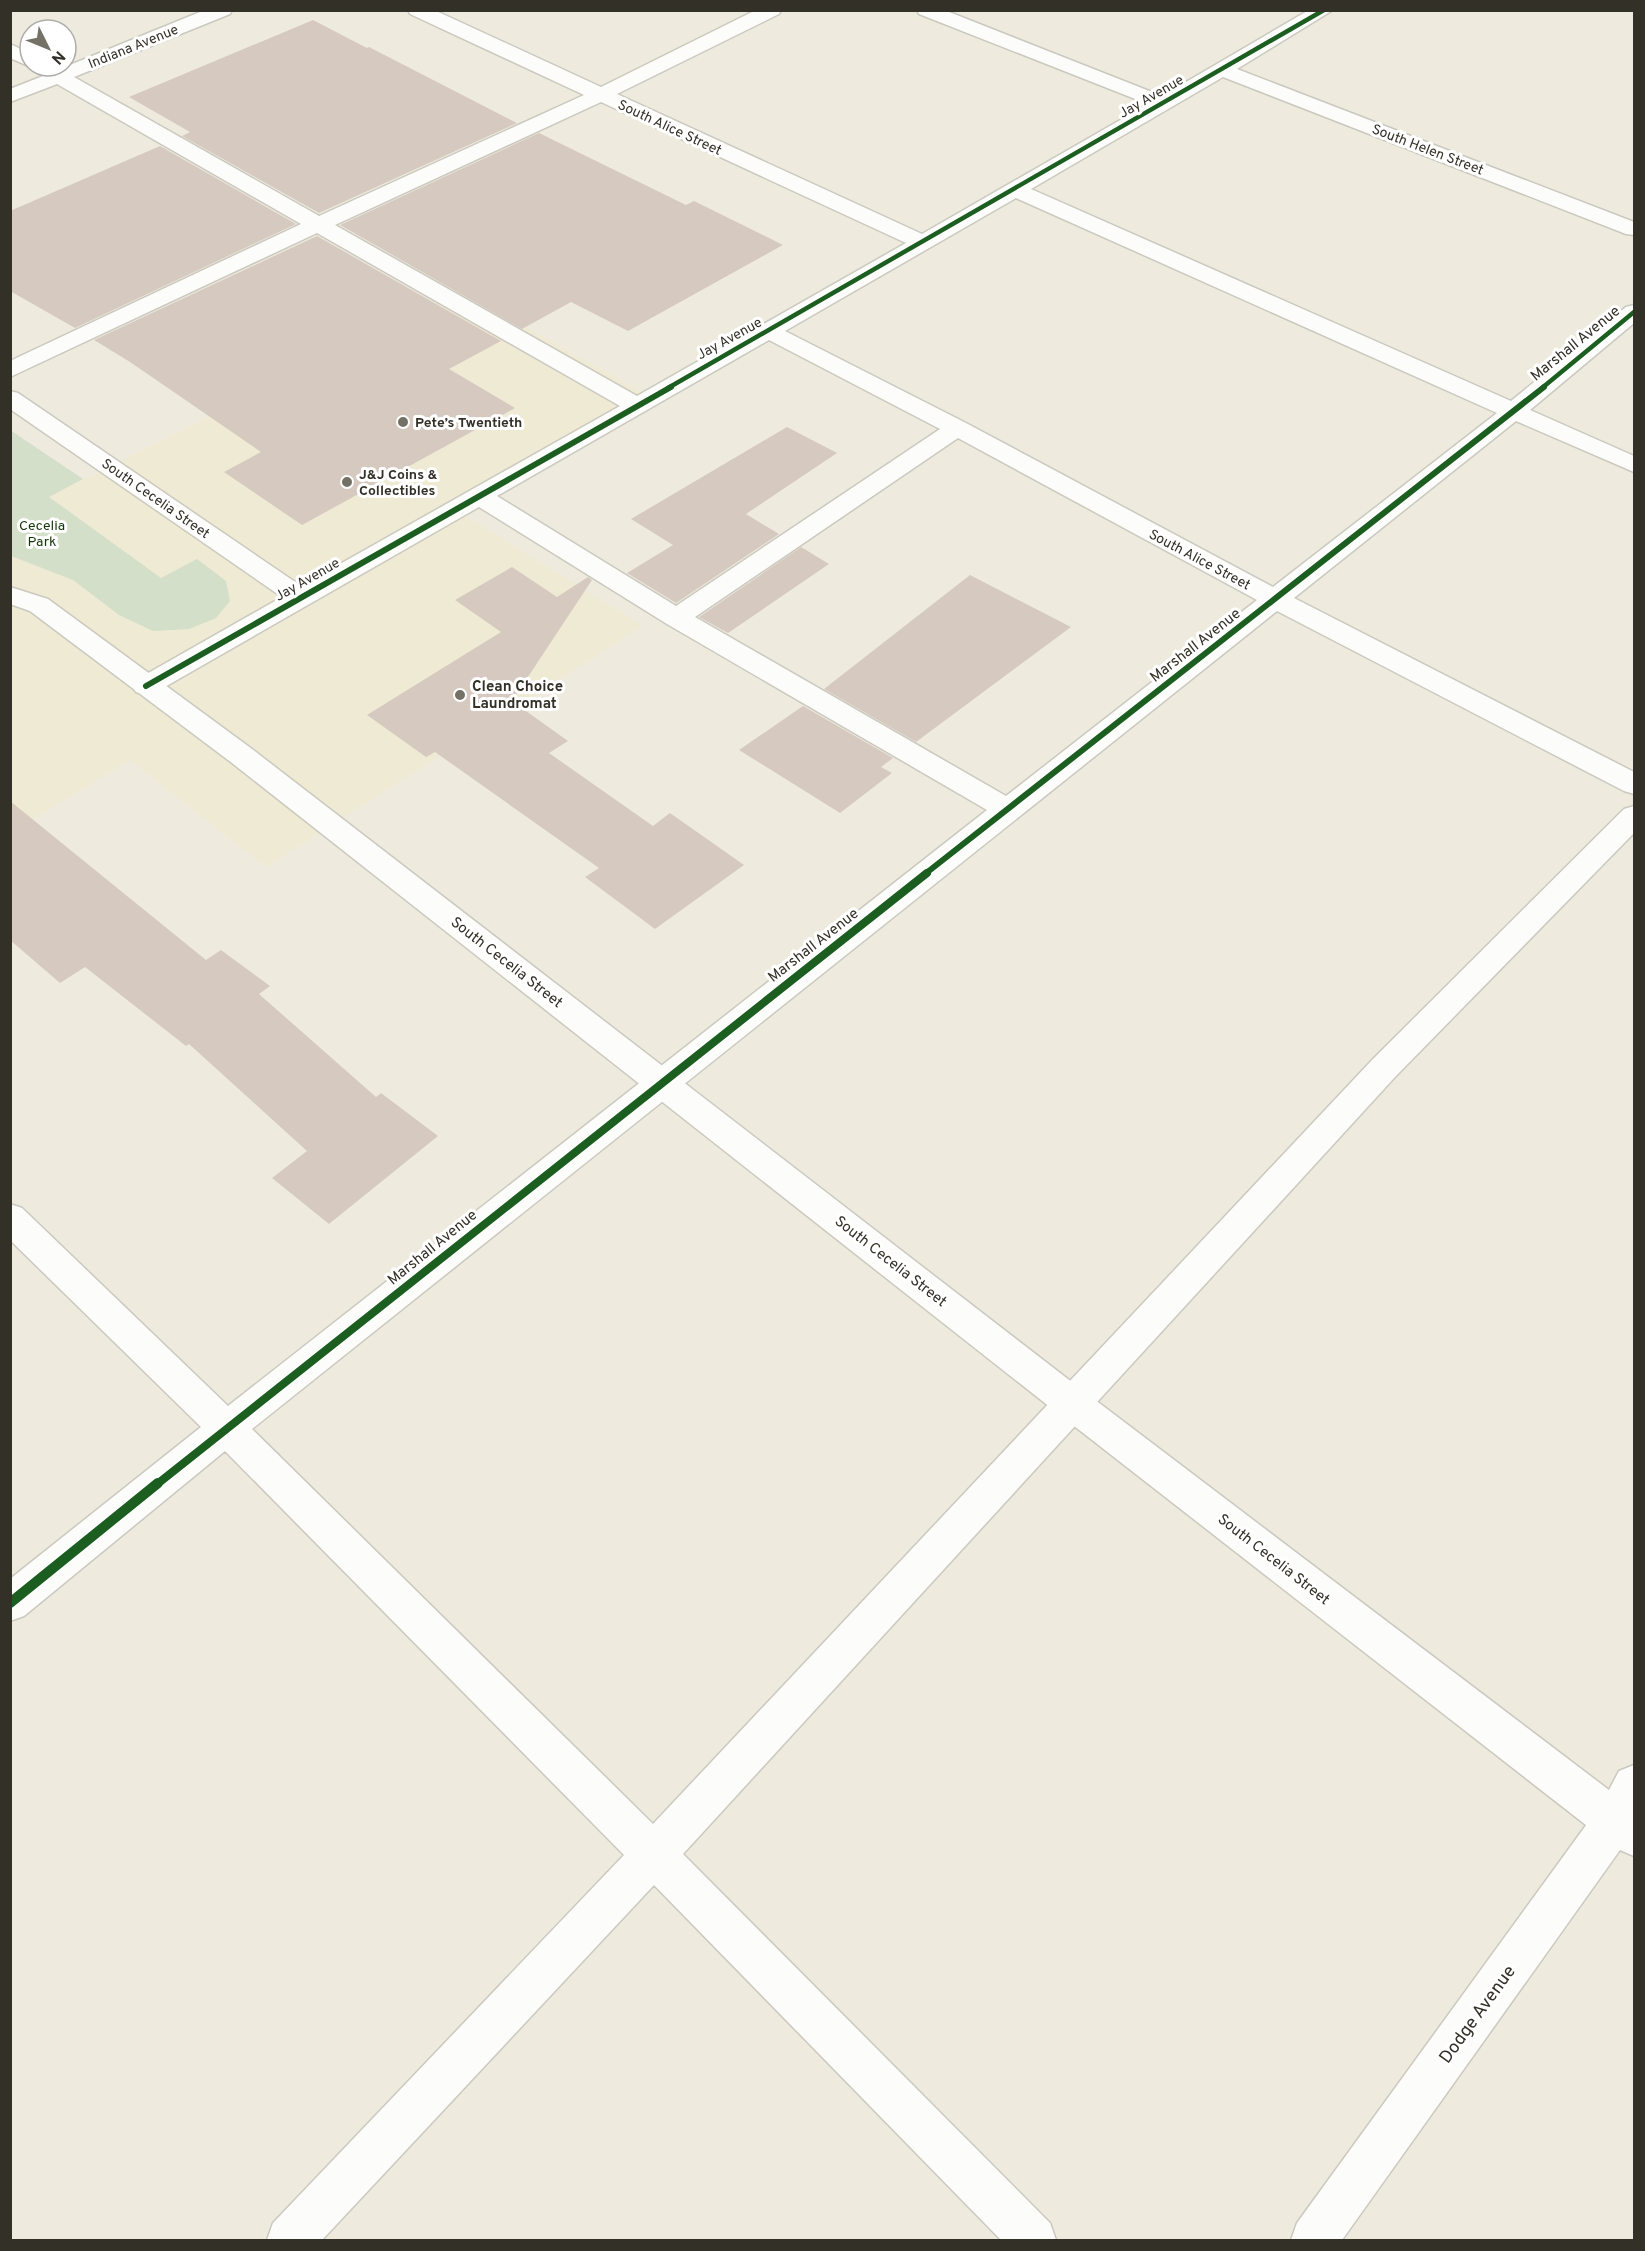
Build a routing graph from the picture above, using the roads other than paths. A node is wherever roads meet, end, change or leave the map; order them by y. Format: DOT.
graph roads {
  1 [pos="223,10"];
  2 [pos="417,10"];
  3 [pos="772,10"];
  4 [pos="926,10"];
  5 [pos="1324,10"];
  6 [pos="78,61"];
  7 [pos="1222,70"];
  8 [pos="39,78"];
  9 [pos="62,78"];
  10 [pos="600,95"];
  11 [pos="10,96"];
  12 [pos="1165,104"];
  13 [pos="1015,190"];
  14 [pos="318,224"];
  15 [pos="1635,228"];
  16 [pos="923,243"];
  17 [pos="1635,312"];
  18 [pos="768,331"];
  19 [pos="10,370"];
  20 [pos="10,398"];
  21 [pos="636,405"];
  22 [pos="1514,411"];
  23 [pos="957,428"];
  24 [pos="1635,465"];
  25 [pos="479,496"];
  26 [pos="10,596"];
  27 [pos="301,598"];
  28 [pos="1275,599"];
  29 [pos="676,618"];
  30 [pos="146,686"];
  31 [pos="1635,784"];
  32 [pos="1007,809"];
  33 [pos="1635,816"];
  34 [pos="661,1081"];
  35 [pos="10,1218"];
  36 [pos="1073,1404"];
  37 [pos="227,1427"];
  38 [pos="10,1603"];
  39 [pos="1628,1814"];
  40 [pos="654,1854"];
  41 [pos="290,2241"];
  42 [pos="1033,2241"];
  43 [pos="1314,2241"];
  1 -- 6 [label="street, Indiana Avenue"];
  2 -- 10 [label="street, South Alice Street"];
  3 -- 10 [label="street"];
  4 -- 12 [label="street"];
  5 -- 7 [label="street, Jay Avenue"];
  7 -- 12 [label="street, Jay Avenue"];
  7 -- 15 [label="street, South Helen Street"];
  8 -- 11 [label="street, Indiana Avenue"];
  9 -- 14 [label="street"];
  10 -- 14 [label="street"];
  10 -- 16 [label="street, South Alice Street"];
  12 -- 13 [label="street, Jay Avenue"];
  13 -- 16 [label="street, Jay Avenue"];
  13 -- 22 [label="street"];
  14 -- 19 [label="street"];
  14 -- 21 [label="street"];
  16 -- 18 [label="street, Jay Avenue"];
  17 -- 22 [label="street, Marshall Avenue"];
  18 -- 21 [label="street, Jay Avenue"];
  18 -- 23 [label="street, South Alice Street"];
  20 -- 27 [label="street, South Cecelia Street"];
  21 -- 25 [label="street, Jay Avenue"];
  22 -- 24 [label="street"];
  22 -- 28 [label="street, Marshall Avenue"];
  23 -- 28 [label="street, South Alice Street"];
  23 -- 29 [label="street"];
  25 -- 27 [label="street, Jay Avenue"];
  25 -- 29 [label="street"];
  26 -- 30 [label="street, South Cecelia Street"];
  27 -- 30 [label="street, Jay Avenue"];
  28 -- 31 [label="street, South Alice Street"];
  28 -- 32 [label="street, Marshall Avenue"];
  29 -- 32 [label="street"];
  30 -- 34 [label="street, South Cecelia Street"];
  32 -- 34 [label="street, Marshall Avenue"];
  33 -- 36 [label="street"];
  34 -- 36 [label="street, South Cecelia Street"];
  34 -- 37 [label="street, Marshall Avenue"];
  35 -- 37 [label="street"];
  36 -- 39 [label="street, South Cecelia Street"];
  36 -- 40 [label="street"];
  37 -- 38 [label="street, Marshall Avenue"];
  37 -- 40 [label="street"];
  39 -- 43 [label="street, Dodge Avenue"];
  40 -- 41 [label="street"];
  40 -- 42 [label="street"];
}
